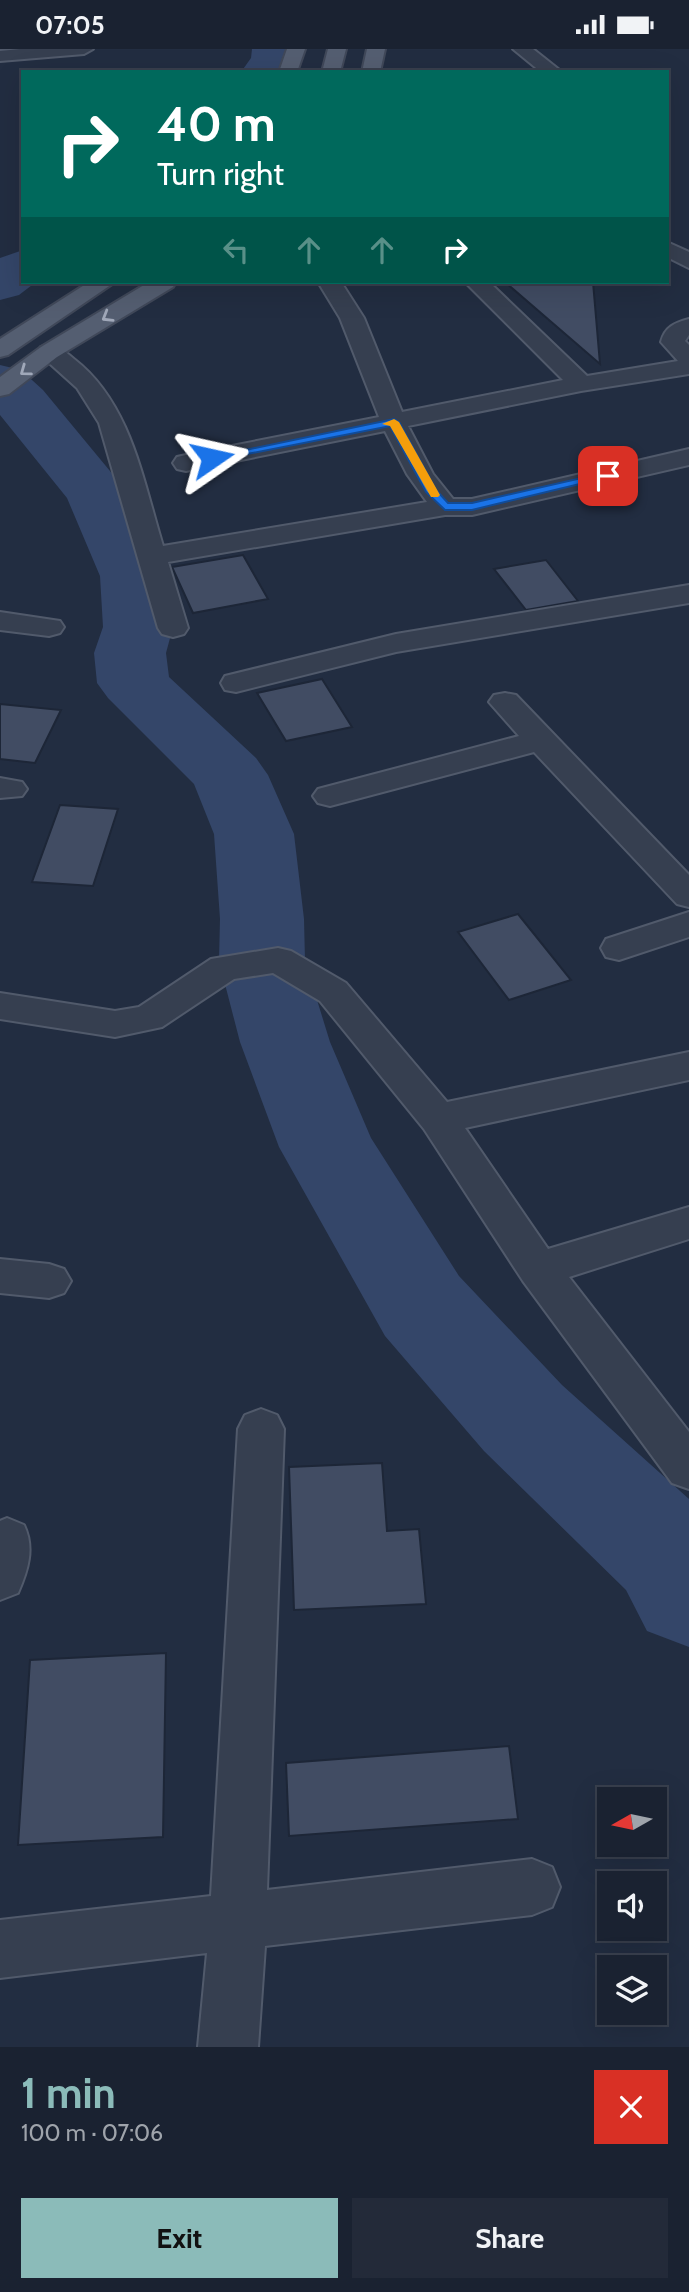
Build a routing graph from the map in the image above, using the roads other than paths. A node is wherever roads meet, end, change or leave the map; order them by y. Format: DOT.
graph roads {
  1 [pos="84,49"];
  2 [pos="296,49"];
  3 [pos="337,49"];
  4 [pos="376,49"];
  5 [pos="522,49"];
  6 [pos="0,55"];
  7 [pos="289,70"];
  8 [pos="332,70"];
  9 [pos="371,70"];
  10 [pos="550,70"];
  11 [pos="669,249"];
  12 [pos="689,261"];
  13 [pos="101,284"];
  14 [pos="162,284"];
  15 [pos="331,284"];
  16 [pos="485,284"];
  17 [pos="689,326"];
  18 [pos="0,350"];
  19 [pos="49,352"];
  20 [pos="689,359"];
  21 [pos="689,367"];
  22 [pos="581,384"];
  23 [pos="0,389"];
  24 [pos="394,422"];
  25 [pos="689,457"];
  26 [pos="186,463"];
  27 [pos="445,507"];
  28 [pos="153,556"];
  29 [pos="689,594"];
  30 [pos="0,621"];
  31 [pos="49,627"];
  32 [pos="173,628"];
  33 [pos="236,683"];
  34 [pos="505,702"];
  35 [pos="541,740"];
  36 [pos="330,796"];
  37 [pos="689,896"];
  38 [pos="689,924"];
  39 [pos="619,948"];
  40 [pos="0,1006"];
  41 [pos="689,1066"];
  42 [pos="438,1119"];
  43 [pos="689,1223"];
  44 [pos="538,1269"];
  45 [pos="0,1276"];
  46 [pos="49,1281"];
  47 [pos="261,1429"];
  48 [pos="689,1468"];
  49 [pos="532,1887"];
  50 [pos="238,1921"];
  51 [pos="0,1949"];
  52 [pos="229,2047"];
  1 -- 6 [label="street"];
  2 -- 7 [label="main road"];
  3 -- 8 [label="main road"];
  4 -- 9 [label="main road"];
  5 -- 10 [label="street"];
  11 -- 12 [label="street"];
  13 -- 18 [label="main road"];
  14 -- 19 [label="main road, one-way"];
  15 -- 24 [label="street"];
  16 -- 22 [label="street"];
  17 -- 20 [label="street"];
  19 -- 23 [label="main road, one-way"];
  19 -- 28 [label="street"];
  21 -- 22 [label="street"];
  22 -- 24 [label="street"];
  24 -- 26 [label="street"];
  24 -- 27 [label="street"];
  25 -- 27 [label="street"];
  27 -- 28 [label="street"];
  28 -- 32 [label="street"];
  29 -- 33 [label="street"];
  30 -- 31 [label="street"];
  34 -- 35 [label="street"];
  35 -- 36 [label="street"];
  35 -- 37 [label="street"];
  38 -- 39 [label="street"];
  40 -- 42 [label="street"];
  41 -- 42 [label="street"];
  42 -- 44 [label="street"];
  43 -- 44 [label="street"];
  44 -- 48 [label="street"];
  45 -- 46 [label="street"];
  47 -- 50 [label="street"];
  49 -- 50 [label="street"];
  50 -- 51 [label="street"];
  50 -- 52 [label="street"];
}
